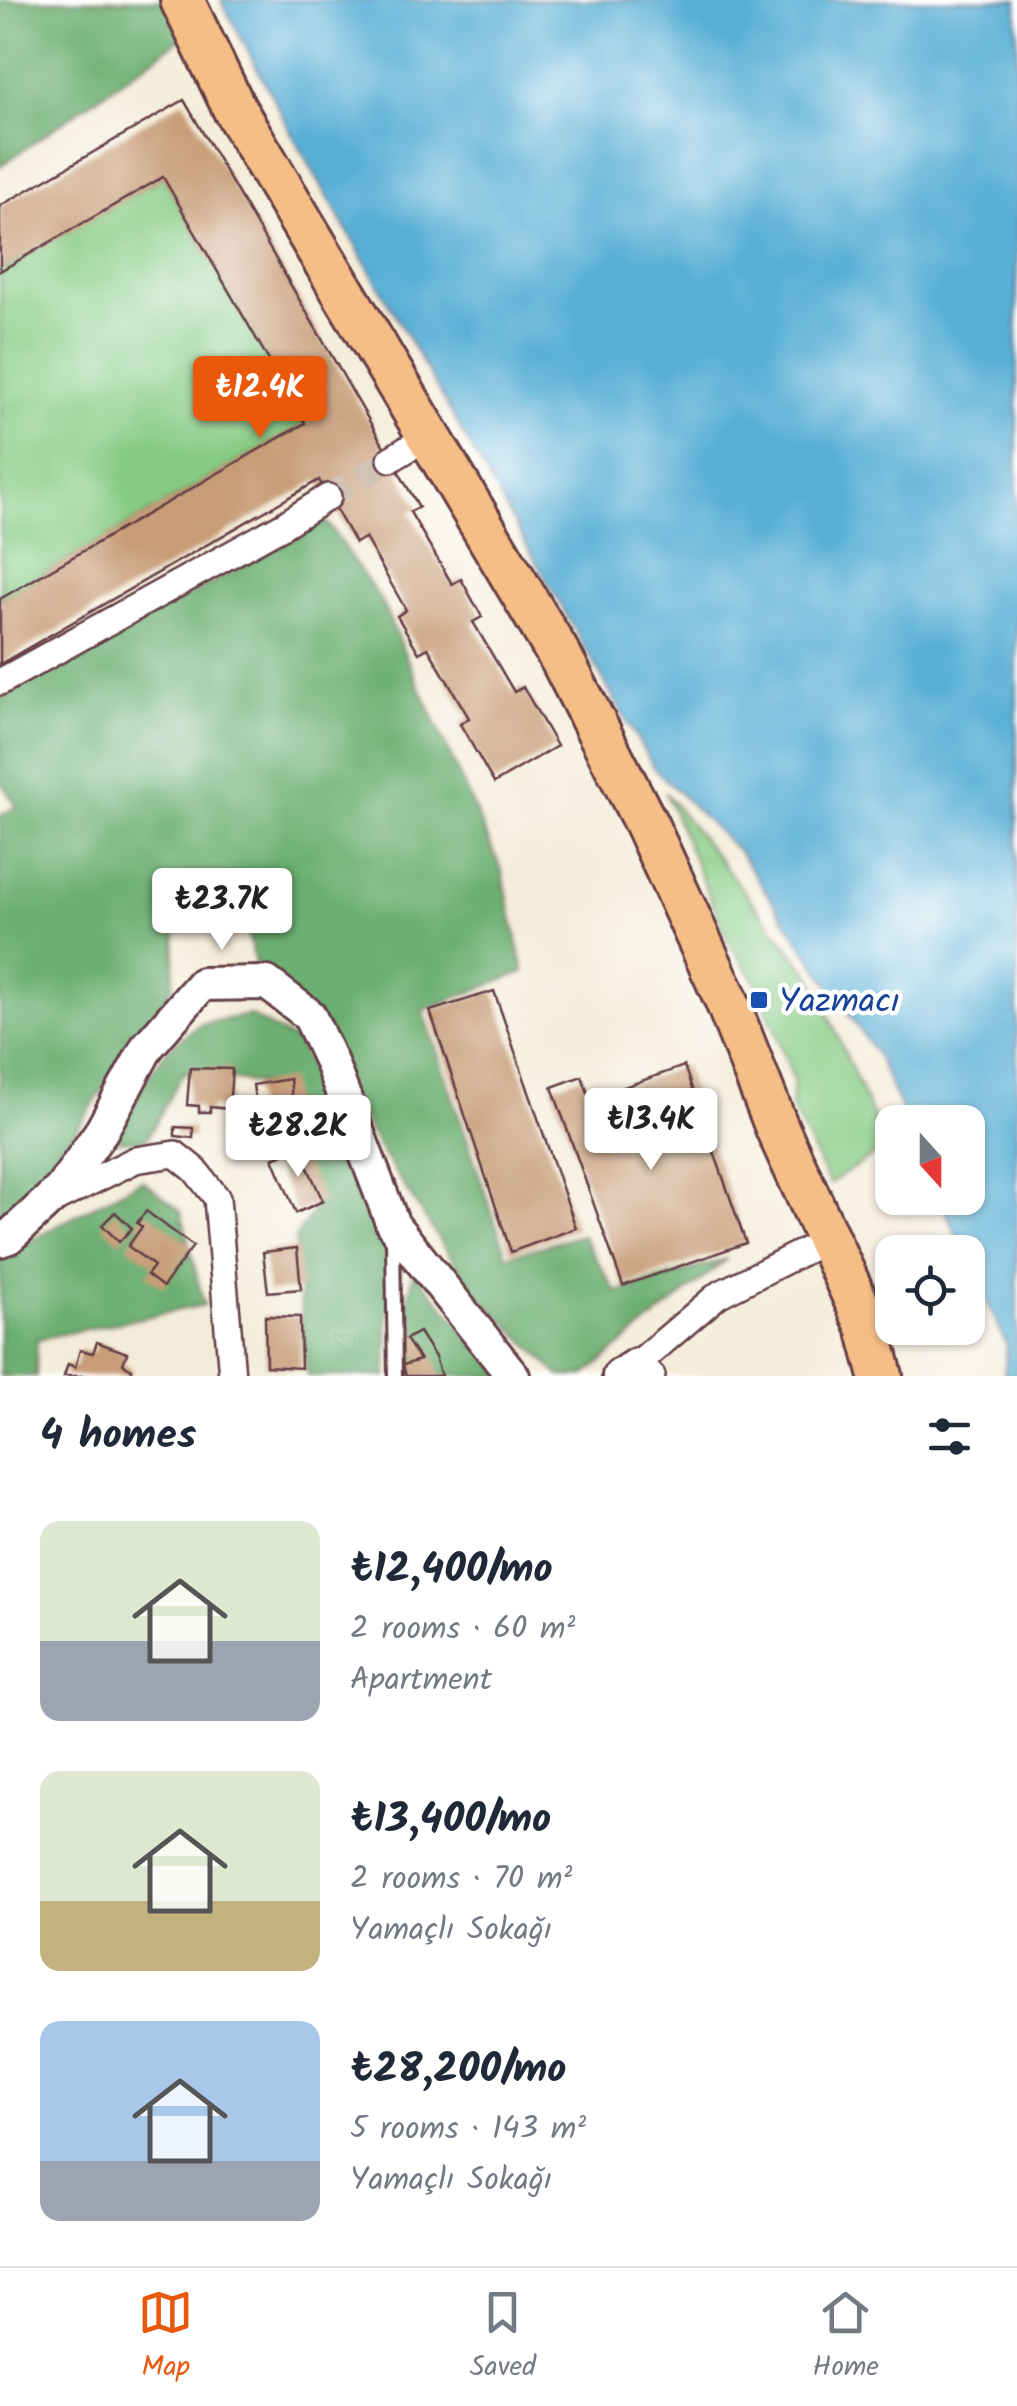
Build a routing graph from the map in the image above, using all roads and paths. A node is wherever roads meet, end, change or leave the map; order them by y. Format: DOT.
graph roads {
  1 [pos="182,0"];
  2 [pos="429,436"];
  3 [pos="391,460"];
  4 [pos="328,497"];
  5 [pos="0,682"];
  6 [pos="44,1206"];
  7 [pos="393,1225"];
  8 [pos="828,1238"];
  9 [pos="0,1240"];
  10 [pos="635,1372"];
  11 [pos="232,1376"];
  12 [pos="394,1376"];
  13 [pos="514,1376"];
  14 [pos="881,1376"];
  1 -- 2 [label="main road"];
  2 -- 3 [label="street"];
  2 -- 8 [label="main road"];
  4 -- 5 [label="street"];
  6 -- 7 [label="street"];
  6 -- 9 [label="street"];
  6 -- 11 [label="street"];
  7 -- 12 [label="lane"];
  7 -- 13 [label="street"];
  8 -- 10 [label="street"];
  8 -- 14 [label="main road"];
}
